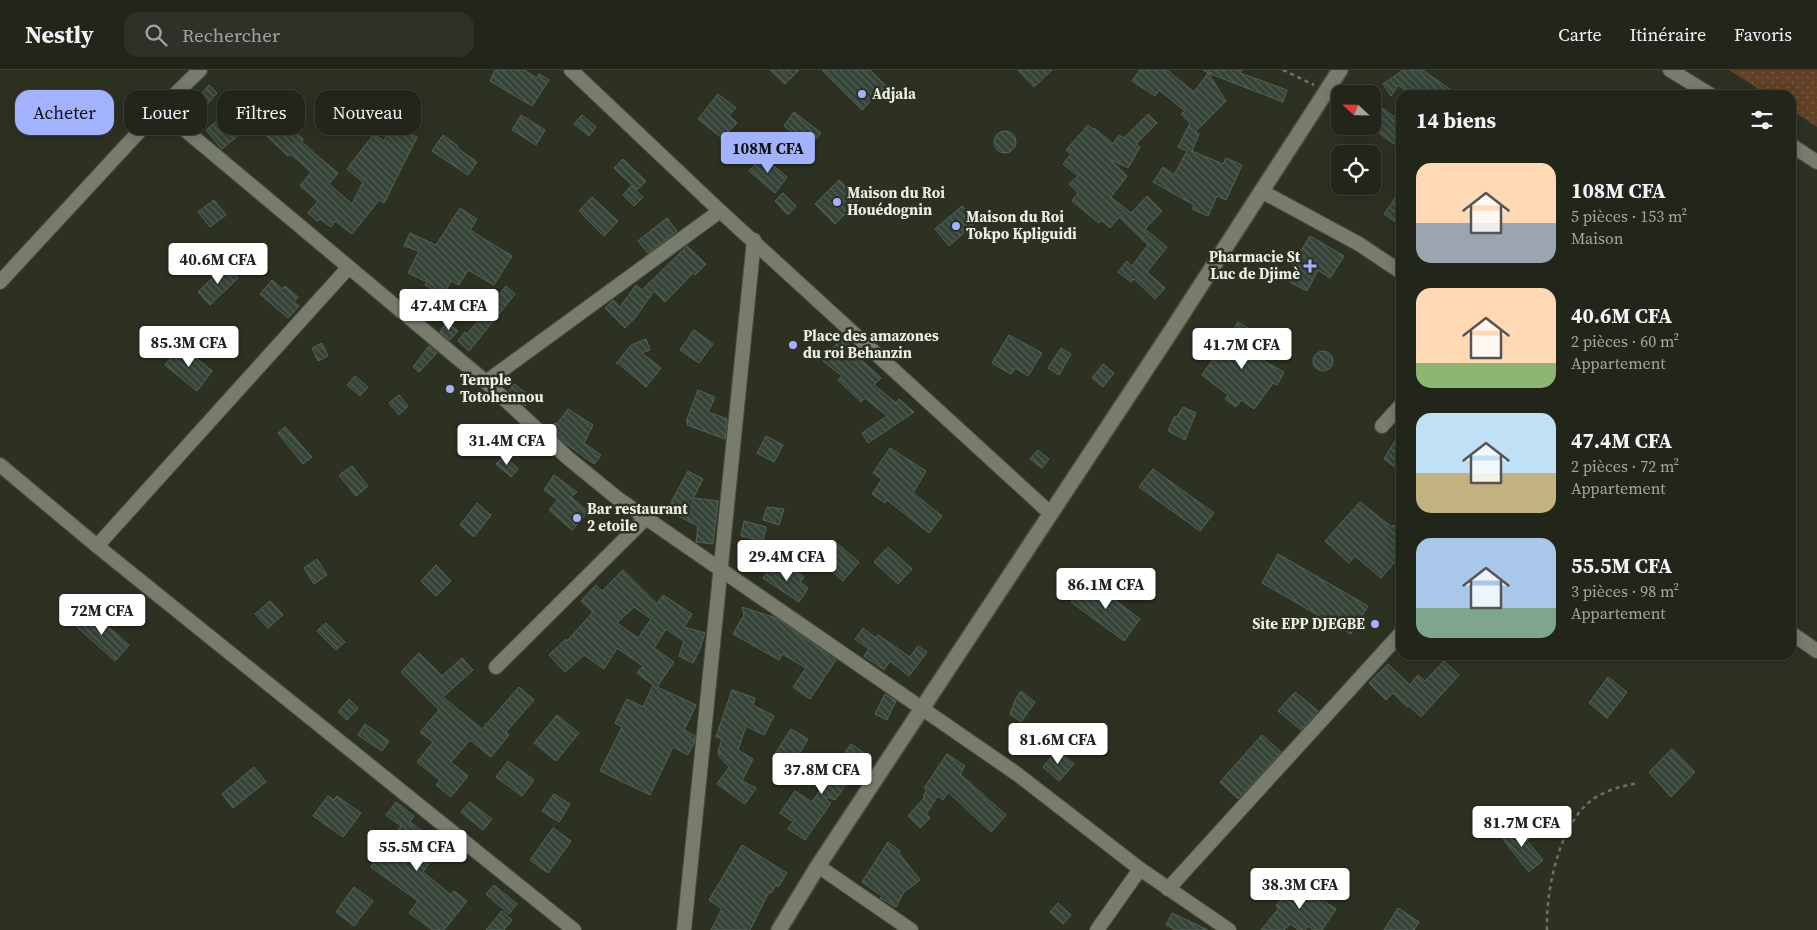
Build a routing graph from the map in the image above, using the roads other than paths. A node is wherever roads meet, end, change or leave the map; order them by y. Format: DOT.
graph roads {
  1 [pos="200,70"];
  2 [pos="571,70"];
  3 [pos="1340,70"];
  4 [pos="1670,70"];
  5 [pos="179,90"];
  6 [pos="1703,90"];
  7 [pos="136,135"];
  8 [pos="191,135"];
  9 [pos="1796,148"];
  10 [pos="1817,162"];
  11 [pos="1261,191"];
  12 [pos="720,211"];
  13 [pos="754,240"];
  14 [pos="348,268"];
  15 [pos="1396,269"];
  16 [pos="0,282"];
  17 [pos="486,382"];
  18 [pos="1396,411"];
  19 [pos="1382,426"];
  20 [pos="0,465"];
  21 [pos="1050,514"];
  22 [pos="646,518"];
  23 [pos="97,546"];
  24 [pos="722,570"];
  25 [pos="1796,636"];
  26 [pos="1396,638"];
  27 [pos="1817,651"];
  28 [pos="496,667"];
  29 [pos="922,710"];
  30 [pos="818,866"];
  31 [pos="1140,869"];
  32 [pos="1168,889"];
  33 [pos="574,930"];
  34 [pos="684,930"];
  35 [pos="779,930"];
  36 [pos="912,930"];
  37 [pos="1097,930"];
  38 [pos="1229,930"];
  1 -- 5 [label="street"];
  2 -- 12 [label="street"];
  3 -- 11 [label="street"];
  4 -- 6 [label="street"];
  7 -- 16 [label="street"];
  8 -- 14 [label="street"];
  9 -- 10 [label="street"];
  11 -- 15 [label="street"];
  11 -- 21 [label="street"];
  12 -- 13 [label="street"];
  12 -- 17 [label="street"];
  13 -- 21 [label="street"];
  13 -- 24 [label="street"];
  14 -- 17 [label="street"];
  14 -- 23 [label="street"];
  17 -- 22 [label="street"];
  18 -- 19 [label="street"];
  20 -- 23 [label="street"];
  21 -- 29 [label="street"];
  22 -- 24 [label="street"];
  22 -- 28 [label="street"];
  23 -- 33 [label="street"];
  24 -- 29 [label="street"];
  24 -- 34 [label="street"];
  25 -- 27 [label="street"];
  26 -- 32 [label="street"];
  29 -- 30 [label="street"];
  29 -- 31 [label="street"];
  30 -- 35 [label="street"];
  30 -- 36 [label="street"];
  31 -- 32 [label="street"];
  31 -- 37 [label="street"];
  32 -- 38 [label="street"];
}
